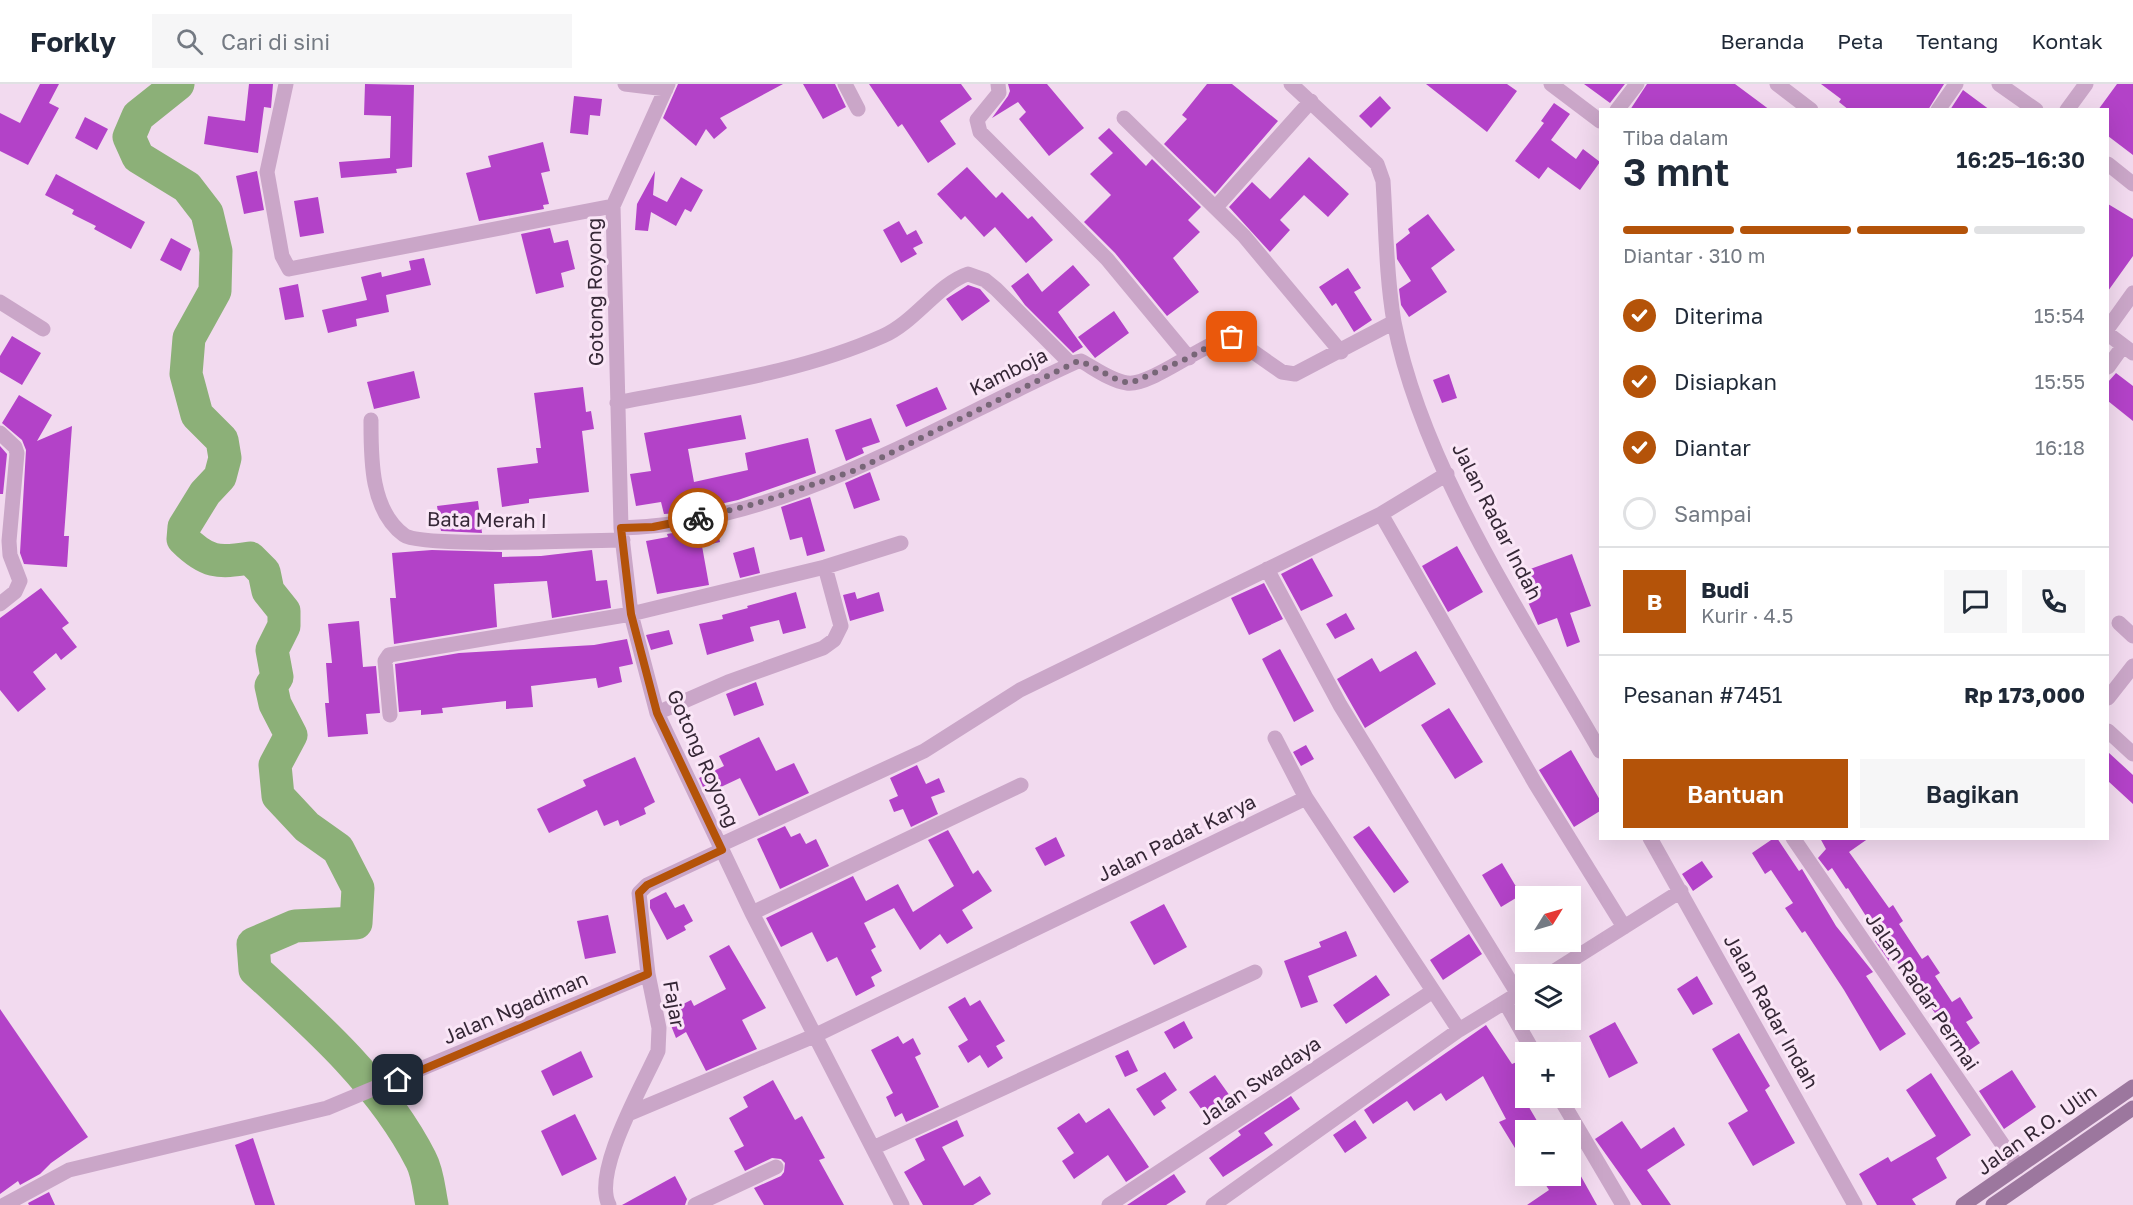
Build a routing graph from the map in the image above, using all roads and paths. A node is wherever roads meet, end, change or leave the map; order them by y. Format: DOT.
graph roads {
  1 [pos="286,84"];
  2 [pos="625,84"];
  3 [pos="845,84"];
  4 [pos="999,84"];
  5 [pos="1551,84"];
  6 [pos="1637,84"];
  7 [pos="1777,84"];
  8 [pos="1956,84"];
  9 [pos="1999,84"];
  10 [pos="2086,84"];
  11 [pos="667,86"];
  12 [pos="1303,91"];
  13 [pos="1619,108"];
  14 [pos="1808,108"];
  15 [pos="1939,108"];
  16 [pos="2033,108"];
  17 [pos="2068,108"];
  18 [pos="858,109"];
  19 [pos="1124,118"];
  20 [pos="1599,120"];
  21 [pos="2109,165"];
  22 [pos="2133,184"];
  23 [pos="613,206"];
  24 [pos="1216,207"];
  25 [pos="2133,293"];
  26 [pos="0,302"];
  27 [pos="1394,322"];
  28 [pos="2109,327"];
  29 [pos="43,329"];
  30 [pos="2109,335"];
  31 [pos="2128,350"];
  32 [pos="1341,352"];
  33 [pos="1188,358"];
  34 [pos="1071,364"];
  35 [pos="2109,366"];
  36 [pos="617,403"];
  37 [pos="371,420"];
  38 [pos="0,433"];
  39 [pos="1447,474"];
  40 [pos="1381,514"];
  41 [pos="622,534"];
  42 [pos="901,543"];
  43 [pos="825,567"];
  44 [pos="1267,569"];
  45 [pos="0,604"];
  46 [pos="631,614"];
  47 [pos="2119,623"];
  48 [pos="2133,636"];
  49 [pos="2133,666"];
  50 [pos="2109,697"];
  51 [pos="657,713"];
  52 [pos="390,715"];
  53 [pos="2109,732"];
  54 [pos="1275,738"];
  55 [pos="1599,749"];
  56 [pos="2133,754"];
  57 [pos="1021,785"];
  58 [pos="1306,798"];
  59 [pos="1657,840"];
  60 [pos="1795,840"];
  61 [pos="721,848"];
  62 [pos="1681,891"];
  63 [pos="752,913"];
  64 [pos="1624,927"];
  65 [pos="1565,964"];
  66 [pos="1255,972"];
  67 [pos="648,974"];
  68 [pos="1433,991"];
  69 [pos="1515,993"];
  70 [pos="1515,996"];
  71 [pos="1459,1030"];
  72 [pos="814,1036"];
  73 [pos="2133,1087"];
  74 [pos="1566,1108"];
  75 [pos="2133,1108"];
  76 [pos="628,1114"];
  77 [pos="2084,1120"];
  78 [pos="2095,1134"];
  79 [pos="873,1148"];
  80 [pos="776,1167"];
  81 [pos="2018,1167"];
  82 [pos="4,1205"];
  83 [pos="609,1205"];
  84 [pos="695,1205"];
  85 [pos="902,1205"];
  86 [pos="1109,1205"];
  87 [pos="1213,1205"];
  88 [pos="1623,1205"];
  89 [pos="1855,1205"];
  90 [pos="1964,1205"];
  91 [pos="1993,1205"];
  1 -- 23 [label="street"];
  2 -- 11 [label="street"];
  3 -- 18 [label="street"];
  4 -- 33 [label="street"];
  5 -- 20 [label="street"];
  6 -- 13 [label="street"];
  7 -- 14 [label="street"];
  8 -- 15 [label="street"];
  9 -- 16 [label="street"];
  10 -- 17 [label="street"];
  11 -- 23 [label="street, Gotong Royong"];
  12 -- 24 [label="street"];
  12 -- 27 [label="street, Jalan Radar Indah"];
  19 -- 24 [label="street"];
  21 -- 22 [label="street"];
  23 -- 36 [label="street, Gotong Royong"];
  24 -- 32 [label="street"];
  25 -- 28 [label="street"];
  26 -- 29 [label="street"];
  27 -- 32 [label="street, Kamboja"];
  27 -- 39 [label="street, Jalan Radar Indah"];
  30 -- 31 [label="street"];
  31 -- 35 [label="street"];
  32 -- 33 [label="street, Kamboja"];
  33 -- 34 [label="street, Kamboja"];
  34 -- 36 [label="street"];
  34 -- 41 [label="street, Kamboja"];
  36 -- 41 [label="street, Gotong Royong"];
  37 -- 41 [label="street, Bata Merah I"];
  38 -- 45 [label="street"];
  39 -- 40 [label="street"];
  39 -- 55 [label="street, Jalan Radar Indah"];
  40 -- 44 [label="street"];
  40 -- 64 [label="street"];
  41 -- 46 [label="street, Gotong Royong"];
  42 -- 43 [label="street"];
  43 -- 46 [label="street"];
  43 -- 51 [label="street"];
  44 -- 61 [label="street"];
  44 -- 69 [label="street"];
  46 -- 51 [label="street, Gotong Royong"];
  46 -- 52 [label="street"];
  47 -- 48 [label="street"];
  49 -- 50 [label="street"];
  51 -- 61 [label="street, Gotong Royong"];
  53 -- 56 [label="street"];
  54 -- 58 [label="street"];
  57 -- 63 [label="street"];
  58 -- 68 [label="street"];
  58 -- 72 [label="street, Jalan Padat Karya"];
  59 -- 62 [label="street, Jalan Radar Indah"];
  60 -- 81 [label="street, Jalan Radar Permai"];
  61 -- 63 [label="street, Gotong Royong"];
  61 -- 67 [label="street, Fajar"];
  62 -- 64 [label="street"];
  62 -- 89 [label="street, Jalan Radar Indah"];
  63 -- 72 [label="street, Gotong Royong"];
  64 -- 65 [label="street"];
  66 -- 79 [label="street"];
  67 -- 76 [label="street, Fajar"];
  67 -- 82 [label="street, Jalan Ngadiman"];
  68 -- 71 [label="street"];
  68 -- 86 [label="street, Jalan Swadaya"];
  70 -- 71 [label="street"];
  71 -- 87 [label="street"];
  72 -- 76 [label="street, Jalan Padat Karya"];
  72 -- 79 [label="street, Gotong Royong"];
  73 -- 77 [label="main road, Jalan R.O. Ulin"];
  74 -- 88 [label="street"];
  75 -- 78 [label="main road, Jalan R.O. Ulin"];
  76 -- 83 [label="street, Fajar"];
  77 -- 78 [label="main road"];
  77 -- 81 [label="main road, Jalan R.O. Ulin"];
  78 -- 91 [label="main road, Jalan R.O. Ulin"];
  79 -- 85 [label="street, Gotong Royong"];
  80 -- 84 [label="street"];
  81 -- 90 [label="main road, Jalan R.O. Ulin"];
}
